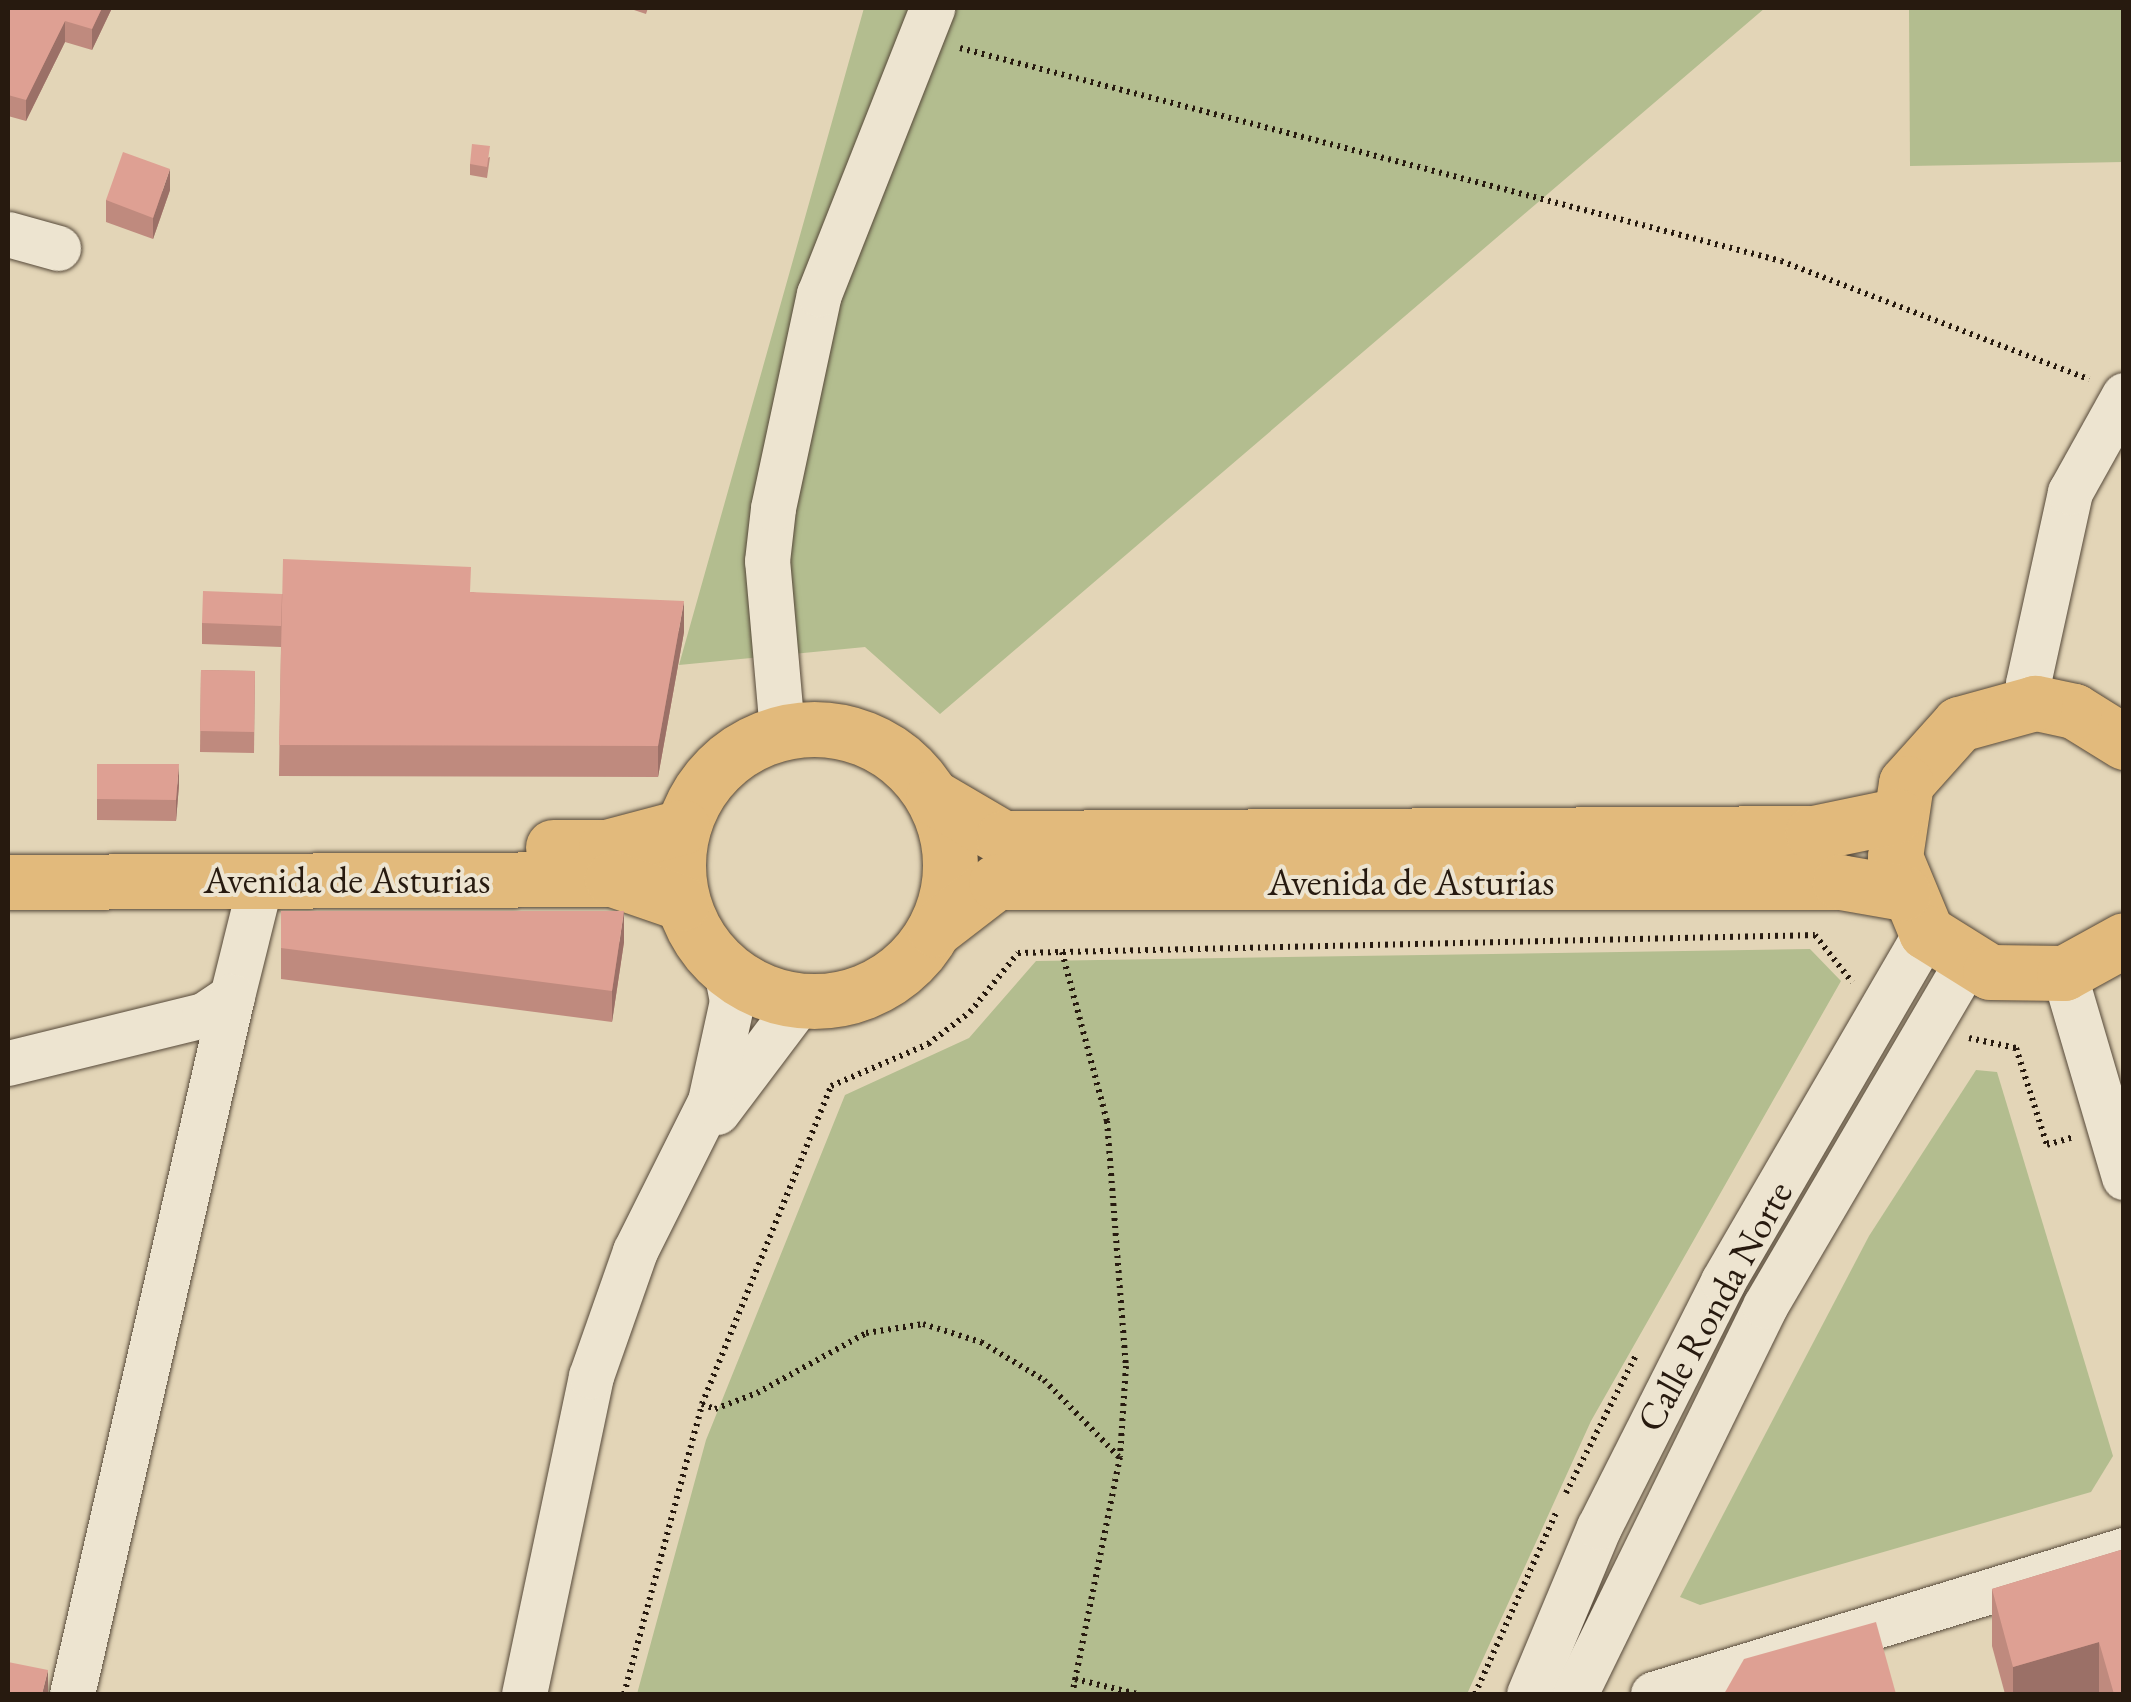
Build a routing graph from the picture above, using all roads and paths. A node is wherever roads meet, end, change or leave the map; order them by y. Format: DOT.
graph roads {
  1 [pos="927,21"];
  2 [pos="8,234"];
  3 [pos="58,248"];
  4 [pos="2120,394"];
  5 [pos="2035,704"];
  6 [pos="782,731"];
  7 [pos="2124,742"];
  8 [pos="933,797"];
  9 [pos="1895,816"];
  10 [pos="682,828"];
  11 [pos="8,848"];
  12 [pos="261,880"];
  13 [pos="8,882"];
  14 [pos="682,904"];
  15 [pos="935,929"];
  16 [pos="1932,929"];
  17 [pos="2124,940"];
  18 [pos="1062,952"];
  19 [pos="726,970"];
  20 [pos="2064,973"];
  21 [pos="232,996"];
  22 [pos="800,1002"];
  23 [pos="1884,1006"];
  24 [pos="1930,1031"];
  25 [pos="8,1062"];
  26 [pos="2109,1128"];
  27 [pos="686,1154"];
  28 [pos="2124,1176"];
  29 [pos="702,1404"];
  30 [pos="1120,1458"];
  31 [pos="2124,1550"];
  32 [pos="1598,1646"];
  33 [pos="1075,1680"];
  34 [pos="72,1694"];
  35 [pos="524,1694"];
  36 [pos="624,1694"];
  37 [pos="1072,1694"];
  38 [pos="1138,1694"];
  39 [pos="1530,1694"];
  40 [pos="1576,1694"];
  41 [pos="1651,1694"];
  1 -- 4 [label="path"];
  1 -- 6 [label="street"];
  2 -- 3 [label="street"];
  4 -- 5 [label="street"];
  5 -- 7 [label="main road"];
  5 -- 9 [label="main road"];
  6 -- 8 [label="main road"];
  6 -- 10 [label="main road"];
  8 -- 9 [label="main road, Avenida de Asturias"];
  8 -- 15 [label="main road"];
  9 -- 16 [label="main road"];
  10 -- 11 [label="main road, Avenida de Asturias"];
  10 -- 14 [label="main road"];
  12 -- 13 [label="main road, Avenida de Asturias"];
  12 -- 14 [label="main road, Avenida de Asturias"];
  12 -- 21 [label="street"];
  14 -- 19 [label="main road"];
  15 -- 16 [label="main road, Avenida de Asturias"];
  15 -- 22 [label="main road"];
  16 -- 20 [label="main road, Avenida de Asturias"];
  16 -- 23 [label="street, Calle Ronda Norte"];
  16 -- 24 [label="street, Calle Ronda Norte"];
  17 -- 20 [label="main road"];
  18 -- 23 [label="path"];
  18 -- 29 [label="path"];
  18 -- 30 [label="path"];
  19 -- 22 [label="main road"];
  19 -- 27 [label="street"];
  20 -- 26 [label="street"];
  21 -- 25 [label="street"];
  21 -- 34 [label="street"];
  22 -- 27 [label="street"];
  23 -- 39 [label="street, Calle Ronda Norte"];
  24 -- 26 [label="path"];
  24 -- 32 [label="street, Calle Ronda Norte"];
  26 -- 28 [label="street"];
  27 -- 35 [label="street"];
  29 -- 30 [label="path"];
  29 -- 36 [label="path"];
  30 -- 33 [label="path"];
  31 -- 41 [label="street"];
  32 -- 40 [label="street, Calle Ronda Norte"];
  32 -- 41 [label="street"];
  33 -- 37 [label="path"];
  33 -- 38 [label="path"];
}
